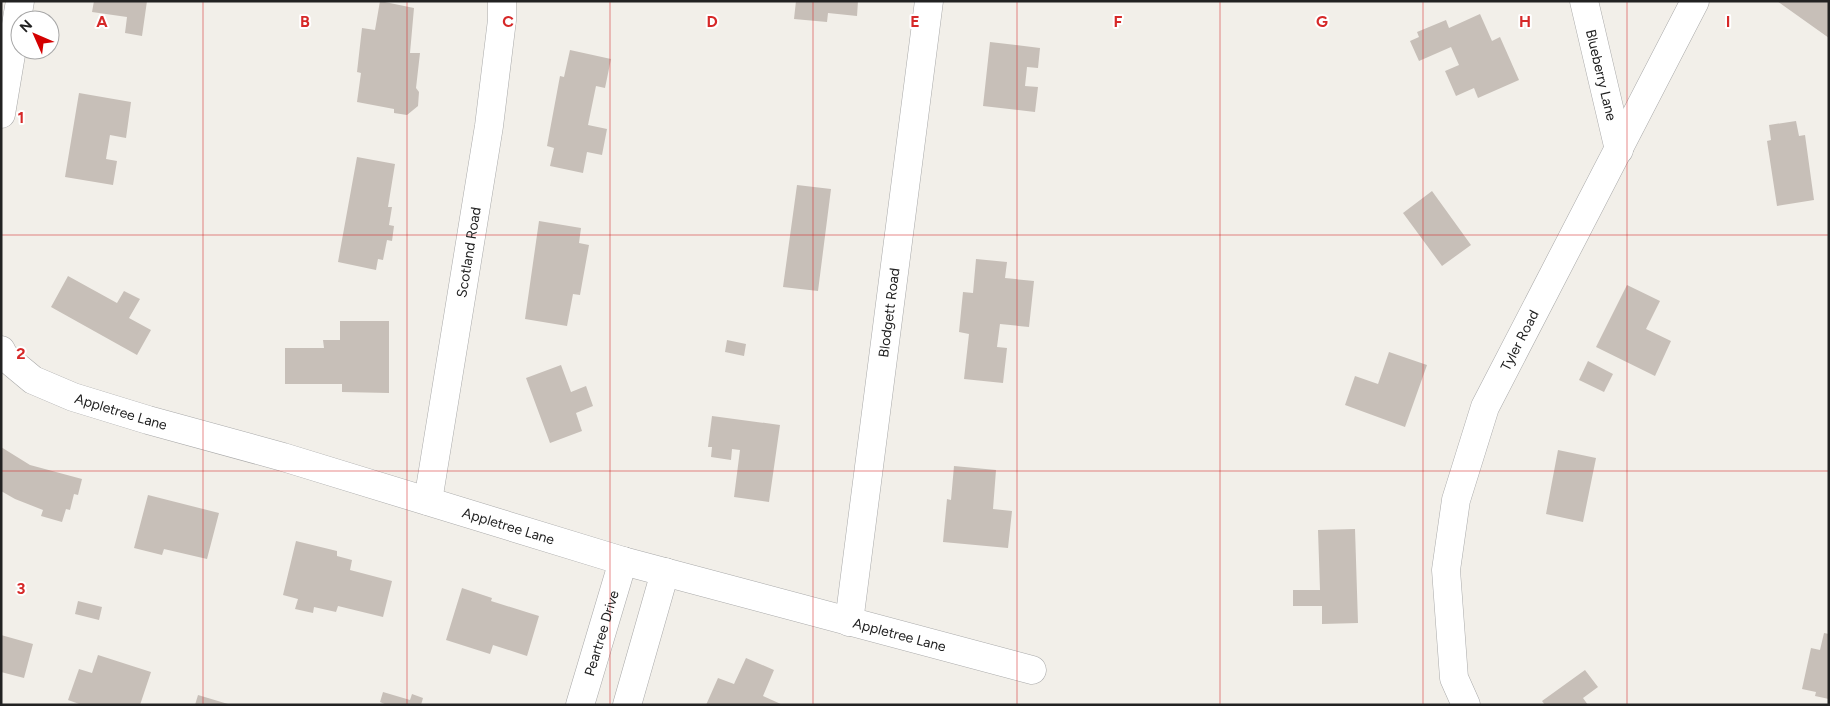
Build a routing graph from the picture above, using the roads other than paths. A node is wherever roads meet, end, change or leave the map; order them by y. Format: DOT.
graph roads {
  1 [pos="20,1"];
  2 [pos="502,1"];
  3 [pos="930,1"];
  4 [pos="1584,1"];
  5 [pos="1695,1"];
  6 [pos="1,114"];
  7 [pos="1619,150"];
  8 [pos="1,350"];
  9 [pos="428,501"];
  10 [pos="623,561"];
  11 [pos="665,572"];
  12 [pos="849,622"];
  13 [pos="1032,670"];
  14 [pos="580,705"];
  15 [pos="627,705"];
  16 [pos="1466,705"];
  1 -- 6 [label="street"];
  2 -- 9 [label="street, Scotland Road"];
  3 -- 12 [label="street, Blodgett Road"];
  4 -- 7 [label="street, Blueberry Lane"];
  5 -- 7 [label="street, Tyler Road"];
  7 -- 16 [label="street, Tyler Road"];
  8 -- 9 [label="street, Appletree Lane"];
  9 -- 10 [label="street, Appletree Lane"];
  10 -- 11 [label="street, Appletree Lane"];
  10 -- 14 [label="street, Peartree Drive"];
  11 -- 12 [label="street, Appletree Lane"];
  11 -- 15 [label="street"];
  12 -- 13 [label="street, Appletree Lane"];
}
